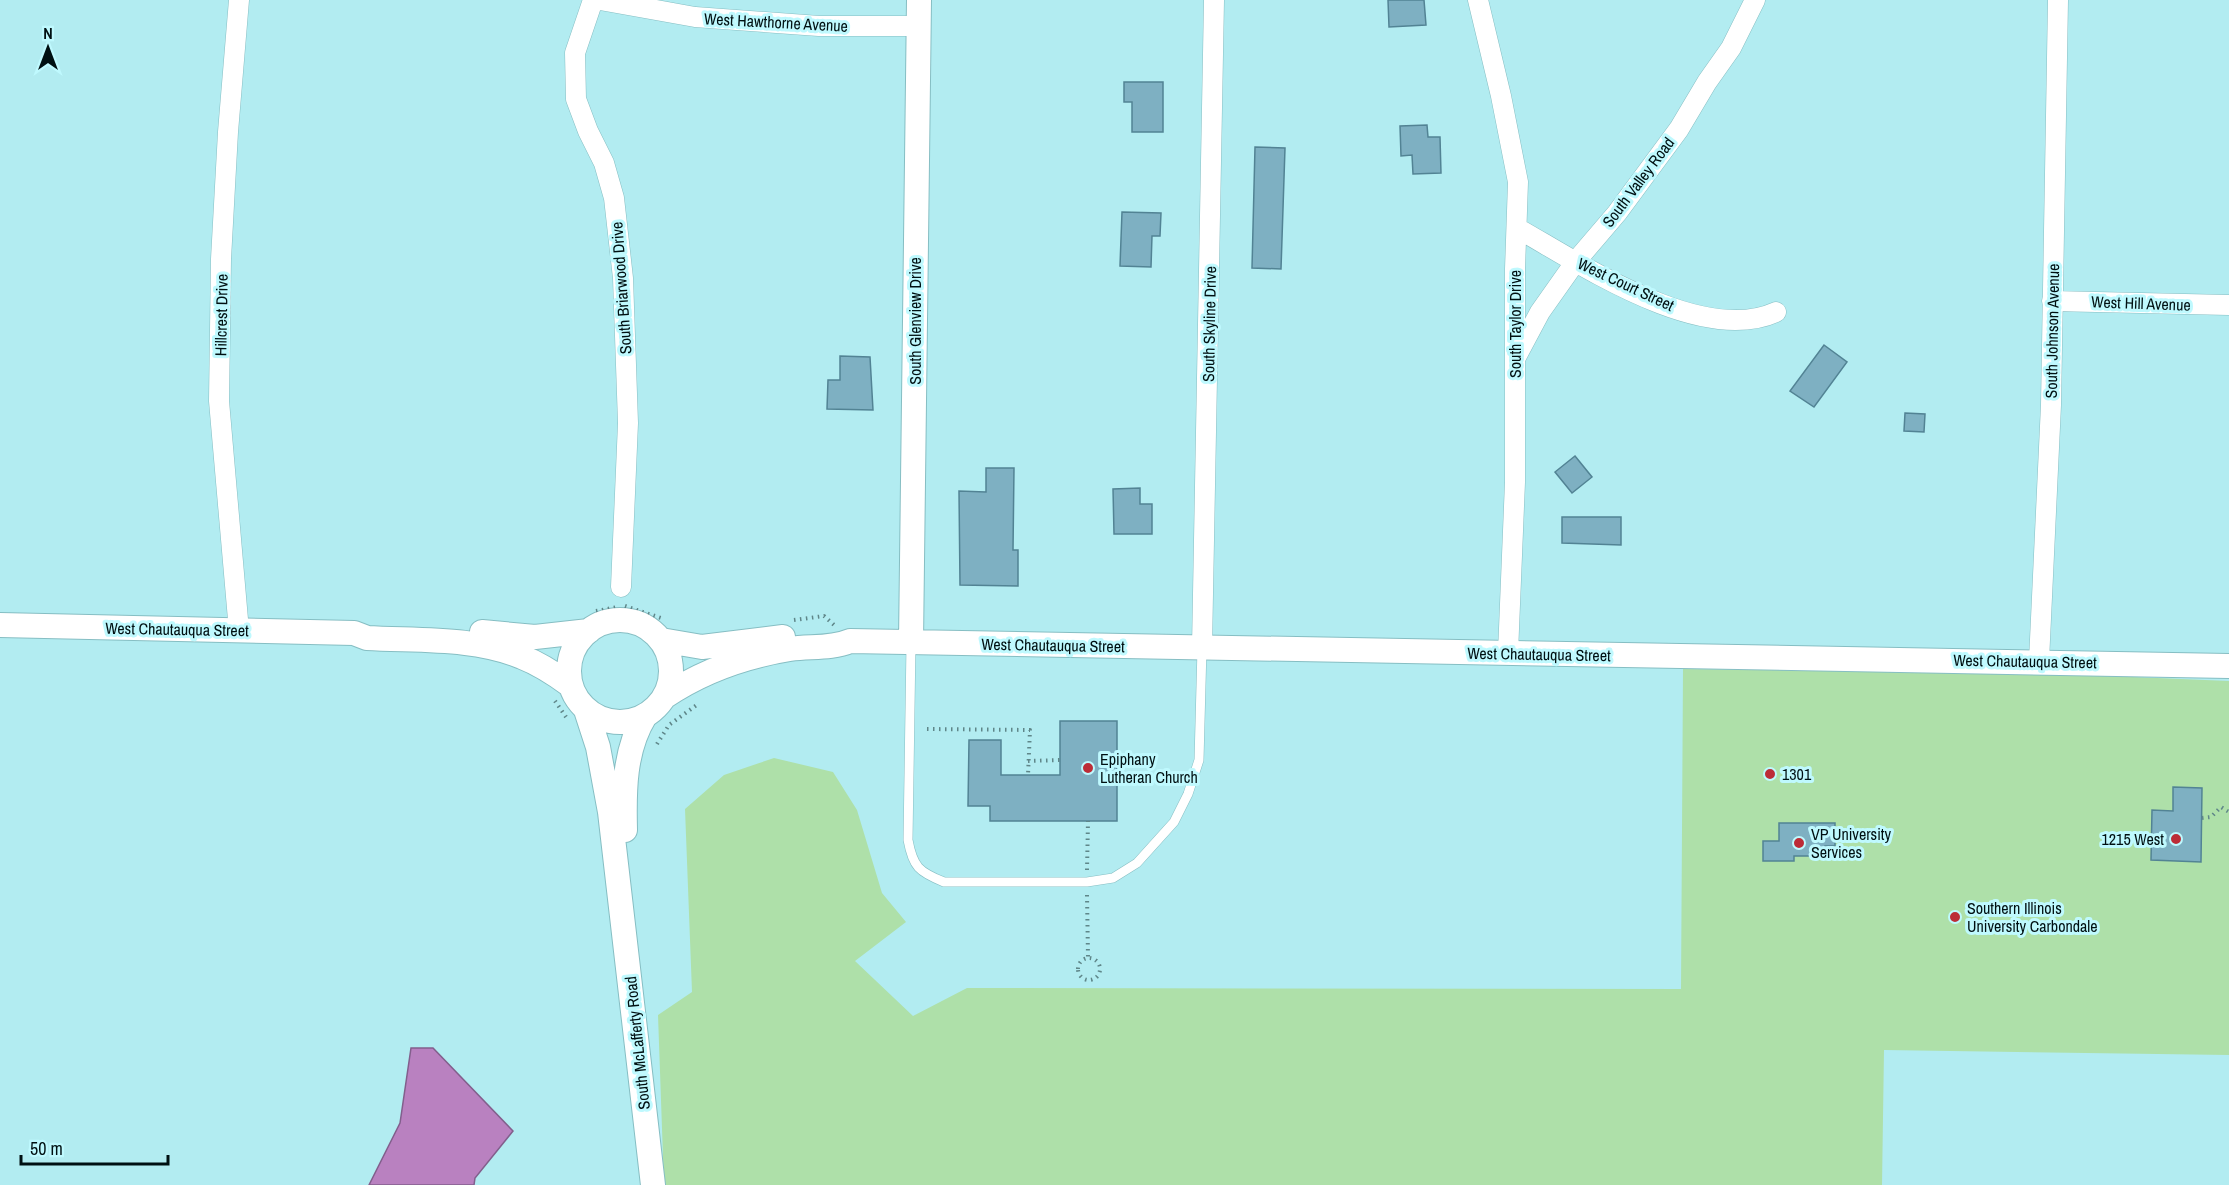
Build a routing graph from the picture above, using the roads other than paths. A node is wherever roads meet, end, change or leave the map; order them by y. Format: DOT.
graph roads {
  1 [pos="239,0"];
  2 [pos="593,0"];
  3 [pos="600,0"];
  4 [pos="919,0"];
  5 [pos="1214,0"];
  6 [pos="1478,0"];
  7 [pos="1755,0"];
  8 [pos="2058,0"];
  9 [pos="918,26"];
  10 [pos="1516,228"];
  11 [pos="1576,261"];
  12 [pos="2052,301"];
  13 [pos="2229,305"];
  14 [pos="1776,312"];
  15 [pos="1515,360"];
  16 [pos="621,587"];
  17 [pos="591,621"];
  18 [pos="0,625"];
  19 [pos="664,630"];
  20 [pos="239,631"];
  21 [pos="354,633"];
  22 [pos="850,641"];
  23 [pos="911,642"];
  24 [pos="1202,648"];
  25 [pos="1508,653"];
  26 [pos="2039,661"];
  27 [pos="2229,666"];
  28 [pos="561,690"];
  29 [pos="664,697"];
  30 [pos="578,716"];
  31 [pos="645,716"];
  32 [pos="622,901"];
  33 [pos="653,1185"];
  1 -- 20 [label="street, Hillcrest Drive"];
  2 -- 16 [label="street, South Briarwood Drive"];
  3 -- 9 [label="street, West Hawthorne Avenue"];
  4 -- 9 [label="street, South Glenview Drive"];
  5 -- 24 [label="street, South Skyline Drive"];
  6 -- 10 [label="street, South Taylor Drive"];
  7 -- 11 [label="street, South Valley Road"];
  8 -- 12 [label="street, South Johnson Avenue"];
  9 -- 23 [label="street, South Glenview Drive"];
  10 -- 11 [label="street, West Court Street"];
  10 -- 15 [label="street, South Taylor Drive"];
  11 -- 14 [label="street, West Court Street"];
  11 -- 15 [label="street, South Valley Road"];
  12 -- 13 [label="street, West Hill Avenue"];
  12 -- 26 [label="street, South Johnson Avenue"];
  15 -- 25 [label="street, South Taylor Drive"];
  17 -- 19 [label="street, West Chautauqua Street"];
  17 -- 21 [label="street, West Chautauqua Street"];
  17 -- 28 [label="street"];
  18 -- 20 [label="street, West Chautauqua Street"];
  19 -- 22 [label="street, West Chautauqua Street"];
  19 -- 29 [label="street"];
  20 -- 21 [label="street, West Chautauqua Street"];
  21 -- 28 [label="street, West Chautauqua Street"];
  22 -- 23 [label="street, West Chautauqua Street"];
  22 -- 29 [label="street, West Chautauqua Street"];
  23 -- 24 [label="street, West Chautauqua Street"];
  23 -- 24 [label="lane"];
  24 -- 25 [label="street, West Chautauqua Street"];
  25 -- 26 [label="street, West Chautauqua Street"];
  26 -- 27 [label="street, West Chautauqua Street"];
  28 -- 30 [label="street, West Chautauqua Street"];
  29 -- 31 [label="street, West Chautauqua Street"];
  30 -- 31 [label="street"];
  30 -- 32 [label="street, South McLafferty Road"];
  31 -- 32 [label="street, South McLafferty Road"];
  32 -- 33 [label="street, South McLafferty Road"];
}
